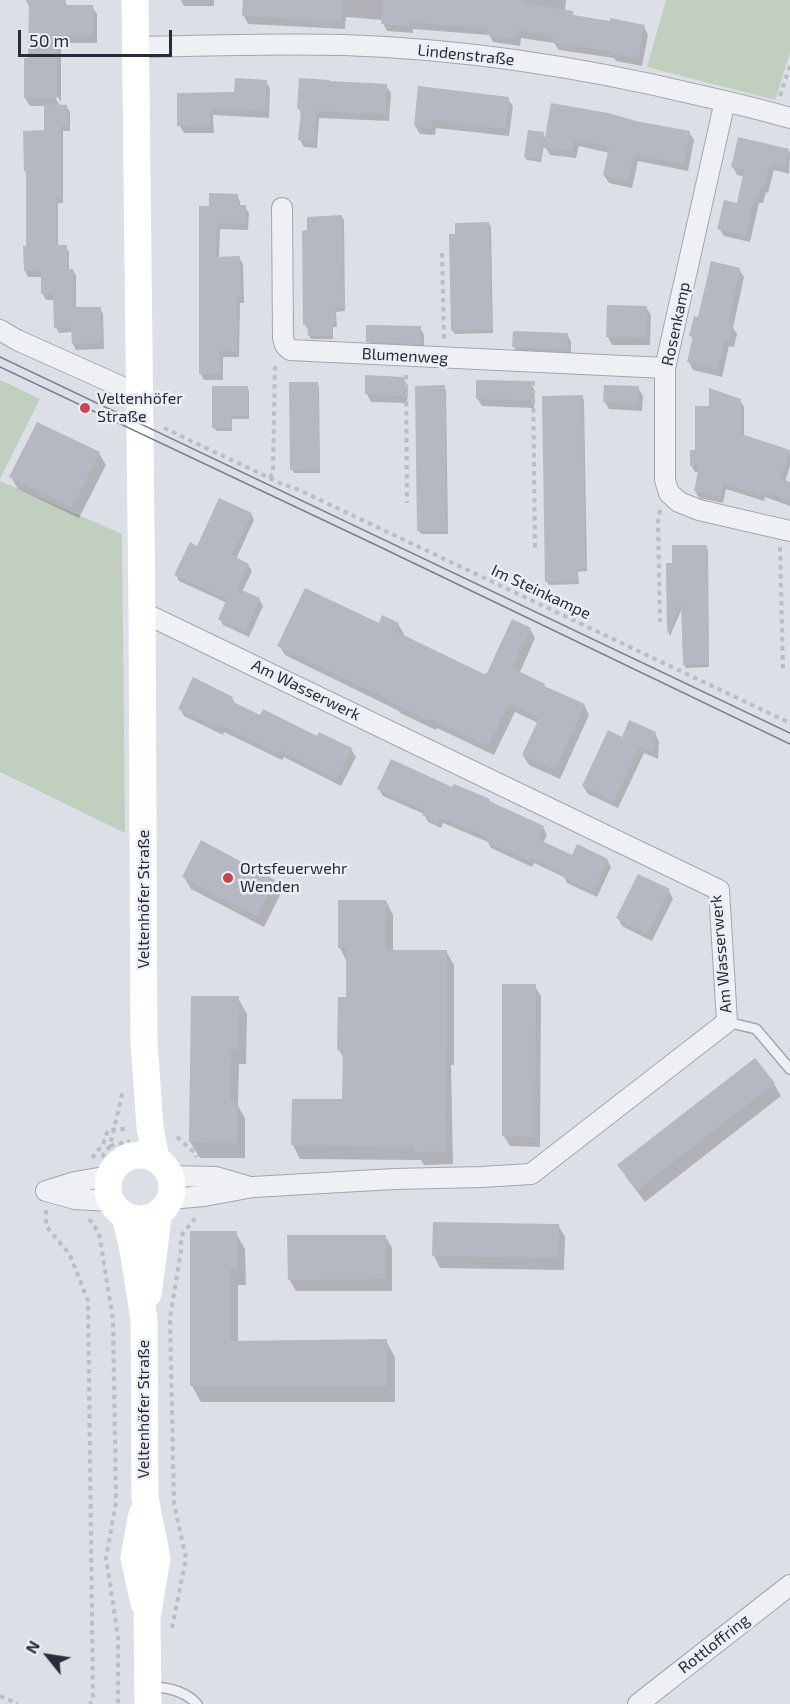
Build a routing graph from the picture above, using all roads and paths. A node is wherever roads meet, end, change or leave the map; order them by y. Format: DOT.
graph roads {
  1 [pos="135,0"];
  2 [pos="135,47"];
  3 [pos="790,66"];
  4 [pos="720,98"];
  5 [pos="782,116"];
  6 [pos="282,208"];
  7 [pos="442,253"];
  8 [pos="0,330"];
  9 [pos="285,345"];
  10 [pos="406,356"];
  11 [pos="444,358"];
  12 [pos="532,362"];
  13 [pos="665,368"];
  14 [pos="140,395"];
  15 [pos="157,426"];
  16 [pos="270,478"];
  17 [pos="665,480"];
  18 [pos="407,503"];
  19 [pos="785,530"];
  20 [pos="535,551"];
  21 [pos="142,612"];
  22 [pos="660,622"];
  23 [pos="783,669"];
  24 [pos="790,723"];
  25 [pos="727,1022"];
  26 [pos="144,1042"];
  27 [pos="790,1069"];
  28 [pos="108,1130"];
  29 [pos="174,1131"];
  30 [pos="164,1187"];
  31 [pos="204,1187"];
  32 [pos="106,1189"];
  33 [pos="46,1191"];
  34 [pos="144,1319"];
  35 [pos="790,1585"];
  36 [pos="171,1635"];
  37 [pos="148,1695"];
  38 [pos="0,1696"];
  39 [pos="18,1704"];
  40 [pos="90,1704"];
  41 [pos="118,1704"];
  42 [pos="197,1704"];
  43 [pos="638,1704"];
  1 -- 2 [label="street, Veltenhöfer Straße"];
  2 -- 4 [label="street, Lindenstraße"];
  2 -- 14 [label="street, Veltenhöfer Straße"];
  3 -- 5 [label="path"];
  4 -- 5 [label="street, Lindenstraße"];
  4 -- 13 [label="street, Rosenkamp"];
  6 -- 9 [label="street"];
  7 -- 11 [label="path"];
  8 -- 14 [label="street"];
  9 -- 10 [label="street, Blumenweg"];
  9 -- 16 [label="path"];
  10 -- 11 [label="street, Blumenweg"];
  10 -- 18 [label="path"];
  11 -- 12 [label="street, Blumenweg"];
  12 -- 13 [label="street, Blumenweg"];
  12 -- 20 [label="path"];
  13 -- 17 [label="street, Rosenkamp"];
  14 -- 21 [label="street, Veltenhöfer Straße"];
  15 -- 16 [label="path, Im Steinkampe"];
  16 -- 24 [label="path, Im Steinkampe"];
  17 -- 19 [label="street"];
  17 -- 22 [label="path"];
  19 -- 23 [label="path"];
  21 -- 25 [label="street, Am Wasserwerk"];
  21 -- 26 [label="street, Veltenhöfer Straße"];
  25 -- 27 [label="lane"];
  25 -- 31 [label="street, Am Wasserwerk"];
  26 -- 30 [label="street, Veltenhöfer Straße"];
  26 -- 32 [label="street, Veltenhöfer Straße"];
  28 -- 32 [label="path"];
  29 -- 31 [label="path"];
  30 -- 31 [label="street, Am Wasserwerk"];
  30 -- 32 [label="street"];
  30 -- 32 [label="street"];
  30 -- 34 [label="street, Veltenhöfer Straße"];
  31 -- 36 [label="path"];
  32 -- 33 [label="street"];
  32 -- 34 [label="street, Veltenhöfer Straße"];
  32 -- 41 [label="path"];
  33 -- 40 [label="path"];
  34 -- 37 [label="street, Veltenhöfer Straße"];
  35 -- 43 [label="street, Rottloffring"];
  37 -- 42 [label="lane"];
  38 -- 39 [label="path"];
}
